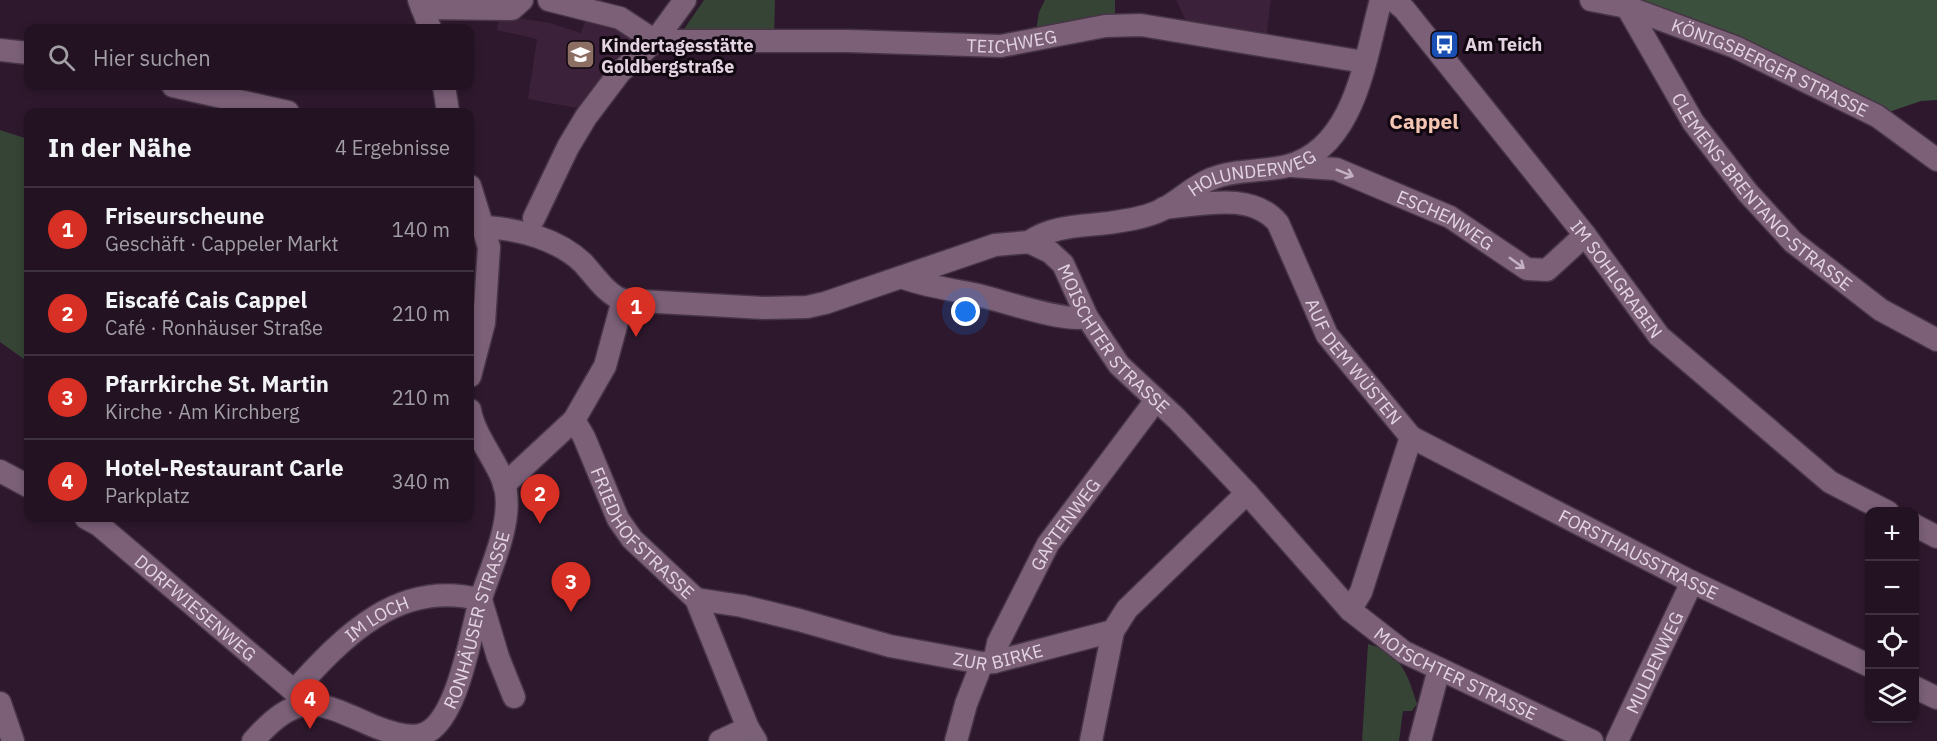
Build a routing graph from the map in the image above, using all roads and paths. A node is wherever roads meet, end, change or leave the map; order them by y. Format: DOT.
graph roads {
  1 [pos="522,0"];
  2 [pos="549,0"];
  3 [pos="686,0"];
  4 [pos="1381,0"];
  5 [pos="1393,0"];
  6 [pos="1591,0"];
  7 [pos="1627,4"];
  8 [pos="424,12"];
  9 [pos="655,41"];
  10 [pos="0,50"];
  11 [pos="24,53"];
  12 [pos="1364,62"];
  13 [pos="191,90"];
  14 [pos="445,90"];
  15 [pos="270,108"];
  16 [pos="447,108"];
  17 [pos="1937,160"];
  18 [pos="1288,166"];
  19 [pos="474,197"];
  20 [pos="1164,208"];
  21 [pos="534,218"];
  22 [pos="485,227"];
  23 [pos="1585,235"];
  24 [pos="1029,242"];
  25 [pos="901,277"];
  26 [pos="623,300"];
  27 [pos="1087,317"];
  28 [pos="1937,340"];
  29 [pos="474,361"];
  30 [pos="1156,400"];
  31 [pos="574,420"];
  32 [pos="474,425"];
  33 [pos="1411,437"];
  34 [pos="0,471"];
  35 [pos="24,484"];
  36 [pos="504,485"];
  37 [pos="1248,493"];
  38 [pos="1878,507"];
  39 [pos="93,522"];
  40 [pos="1919,528"];
  41 [pos="1937,537"];
  42 [pos="1692,582"];
  43 [pos="696,599"];
  44 [pos="481,600"];
  45 [pos="1350,610"];
  46 [pos="1113,631"];
  47 [pos="988,662"];
  48 [pos="1865,664"];
  49 [pos="1438,669"];
  50 [pos="1919,689"];
  51 [pos="514,697"];
  52 [pos="298,698"];
  53 [pos="1937,698"];
  54 [pos="0,703"];
  55 [pos="752,734"];
  56 [pos="421,738"];
  57 [pos="13,741"];
  58 [pos="253,741"];
  59 [pos="720,741"];
  60 [pos="956,741"];
  61 [pos="1091,741"];
  62 [pos="1420,741"];
  63 [pos="1592,741"];
  64 [pos="1617,741"];
  1 -- 8 [label="street"];
  2 -- 9 [label="street"];
  3 -- 9 [label="street"];
  4 -- 12 [label="street, HOLUNDERWEG"];
  5 -- 23 [label="street, IM SOHLGRABEN"];
  6 -- 7 [label="street, KÖNIGSBERGER STRASSE"];
  7 -- 17 [label="street, KÖNIGSBERGER STRASSE"];
  7 -- 28 [label="street, CLEMENS-BRENTANO-STRASSE"];
  9 -- 12 [label="street, TEICHWEG"];
  9 -- 21 [label="street"];
  10 -- 11 [label="street"];
  12 -- 18 [label="street, HOLUNDERWEG"];
  13 -- 15 [label="street"];
  14 -- 16 [label="street"];
  18 -- 20 [label="street, HOLUNDERWEG"];
  18 -- 23 [label="street, ESCHENWEG, one-way"];
  19 -- 22 [label="street"];
  20 -- 24 [label="street, HOLUNDERWEG"];
  20 -- 33 [label="street, AUF DEM WÜSTEN"];
  22 -- 26 [label="street"];
  22 -- 29 [label="street"];
  23 -- 38 [label="street, IM SOHLGRABEN"];
  24 -- 25 [label="street"];
  24 -- 27 [label="street, MOISCHTER STRASSE"];
  25 -- 26 [label="street"];
  25 -- 27 [label="street"];
  26 -- 31 [label="street"];
  27 -- 30 [label="street, MOISCHTER STRASSE"];
  30 -- 37 [label="street, MOISCHTER STRASSE"];
  30 -- 47 [label="street, GARTENWEG"];
  31 -- 36 [label="street"];
  31 -- 43 [label="street, FRIEDHOFSTRASSE"];
  32 -- 36 [label="street"];
  33 -- 42 [label="street, FORSTHAUSSTRASSE"];
  33 -- 45 [label="street, AUF DEM WÜSTEN"];
  34 -- 35 [label="street"];
  36 -- 44 [label="street, RONHÄUSER STRASSE"];
  37 -- 45 [label="street, MOISCHTER STRASSE"];
  37 -- 46 [label="street"];
  39 -- 52 [label="street, DORFWIESENWEG"];
  40 -- 41 [label="street"];
  42 -- 48 [label="street, FORSTHAUSSTRASSE"];
  42 -- 64 [label="street, MULDENWEG"];
  43 -- 47 [label="street, ZUR BIRKE"];
  43 -- 55 [label="street, FRIEDHOFSTRASSE"];
  44 -- 51 [label="street"];
  44 -- 52 [label="street, IM LOCH"];
  44 -- 56 [label="street, RONHÄUSER STRASSE"];
  45 -- 49 [label="street, MOISCHTER STRASSE"];
  46 -- 47 [label="street, ZUR BIRKE"];
  46 -- 61 [label="street"];
  47 -- 60 [label="street, GARTENWEG"];
  49 -- 62 [label="street"];
  49 -- 63 [label="street, MOISCHTER STRASSE"];
  50 -- 53 [label="street"];
  52 -- 56 [label="street, RONHÄUSER STRASSE"];
  52 -- 58 [label="street"];
  54 -- 57 [label="street"];
  55 -- 59 [label="street"];
}
